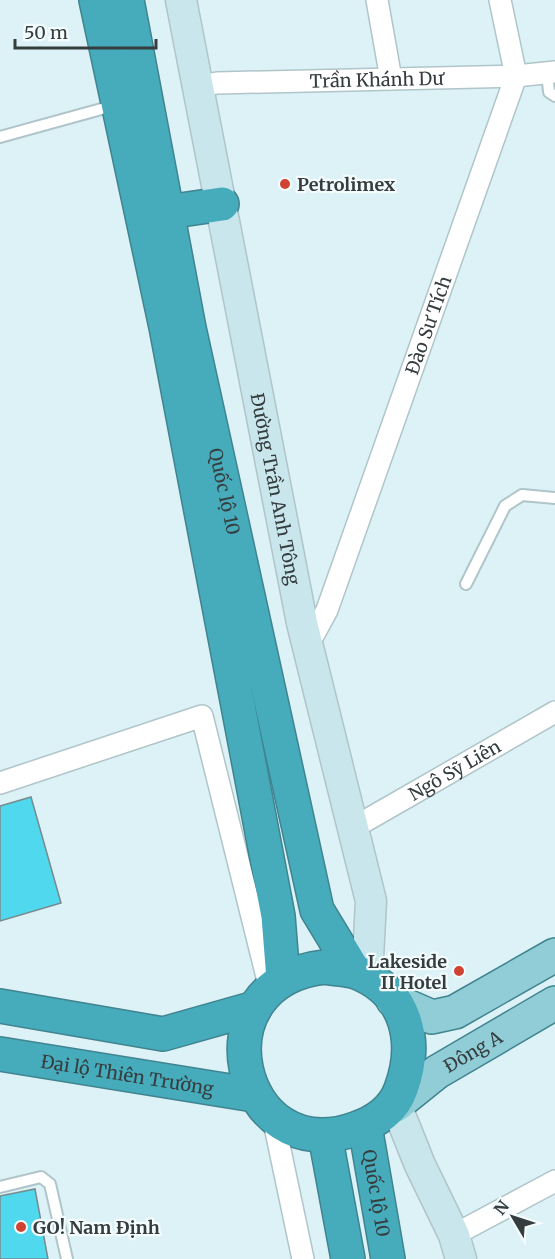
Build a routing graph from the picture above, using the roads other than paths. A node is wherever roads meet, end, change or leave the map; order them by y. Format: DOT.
graph roads {
  1 [pos="96,0"];
  2 [pos="127,0"];
  3 [pos="181,0"];
  4 [pos="377,0"];
  5 [pos="500,0"];
  6 [pos="551,72"];
  7 [pos="516,76"];
  8 [pos="391,79"];
  9 [pos="200,86"];
  10 [pos="555,96"];
  11 [pos="116,105"];
  12 [pos="0,137"];
  13 [pos="222,204"];
  14 [pos="167,212"];
  15 [pos="555,498"];
  16 [pos="466,584"];
  17 [pos="308,645"];
  18 [pos="555,712"];
  19 [pos="0,783"];
  20 [pos="353,828"];
  21 [pos="555,955"];
  22 [pos="361,974"];
  23 [pos="269,992"];
  24 [pos="393,1000"];
  25 [pos="555,1003"];
  26 [pos="0,1006"];
  27 [pos="0,1054"];
  28 [pos="396,1105"];
  29 [pos="264,1106"];
  30 [pos="365,1126"];
  31 [pos="325,1136"];
  32 [pos="555,1181"];
  33 [pos="0,1187"];
  34 [pos="457,1247"];
  35 [pos="67,1259"];
  36 [pos="303,1259"];
  37 [pos="348,1259"];
  38 [pos="388,1259"];
  1 -- 11 [label="highway, Quốc lộ 10"];
  2 -- 14 [label="highway, Quốc lộ 10"];
  3 -- 9 [label="street, Đường Trần Anh Tông"];
  4 -- 8 [label="street"];
  5 -- 7 [label="street"];
  6 -- 7 [label="street, Trần Khánh Dư"];
  6 -- 10 [label="lane"];
  7 -- 8 [label="street, Trần Khánh Dư"];
  7 -- 17 [label="street, Đào Sư Tích"];
  8 -- 9 [label="street, Trần Khánh Dư"];
  9 -- 13 [label="street, Đường Trần Anh Tông"];
  11 -- 12 [label="lane"];
  11 -- 23 [label="highway, Quốc lộ 10"];
  13 -- 14 [label="highway"];
  13 -- 17 [label="street, Đường Trần Anh Tông"];
  14 -- 22 [label="highway, Quốc lộ 10"];
  15 -- 16 [label="lane"];
  17 -- 20 [label="street, Đường Trần Anh Tông"];
  18 -- 20 [label="street, Ngô Sỹ Liên"];
  19 -- 23 [label="street"];
  20 -- 22 [label="street, Đường Trần Anh Tông"];
  21 -- 24 [label="main road"];
  22 -- 23 [label="highway"];
  22 -- 24 [label="highway"];
  23 -- 26 [label="highway"];
  23 -- 29 [label="highway"];
  24 -- 28 [label="highway"];
  25 -- 28 [label="main road, Đông A"];
  27 -- 29 [label="highway, Đại lộ Thiên Trường"];
  28 -- 30 [label="highway"];
  28 -- 34 [label="street"];
  29 -- 31 [label="highway"];
  29 -- 36 [label="street"];
  30 -- 31 [label="highway"];
  30 -- 38 [label="highway, Quốc lộ 10"];
  31 -- 37 [label="highway"];
  32 -- 34 [label="street"];
  33 -- 35 [label="lane"];
}
